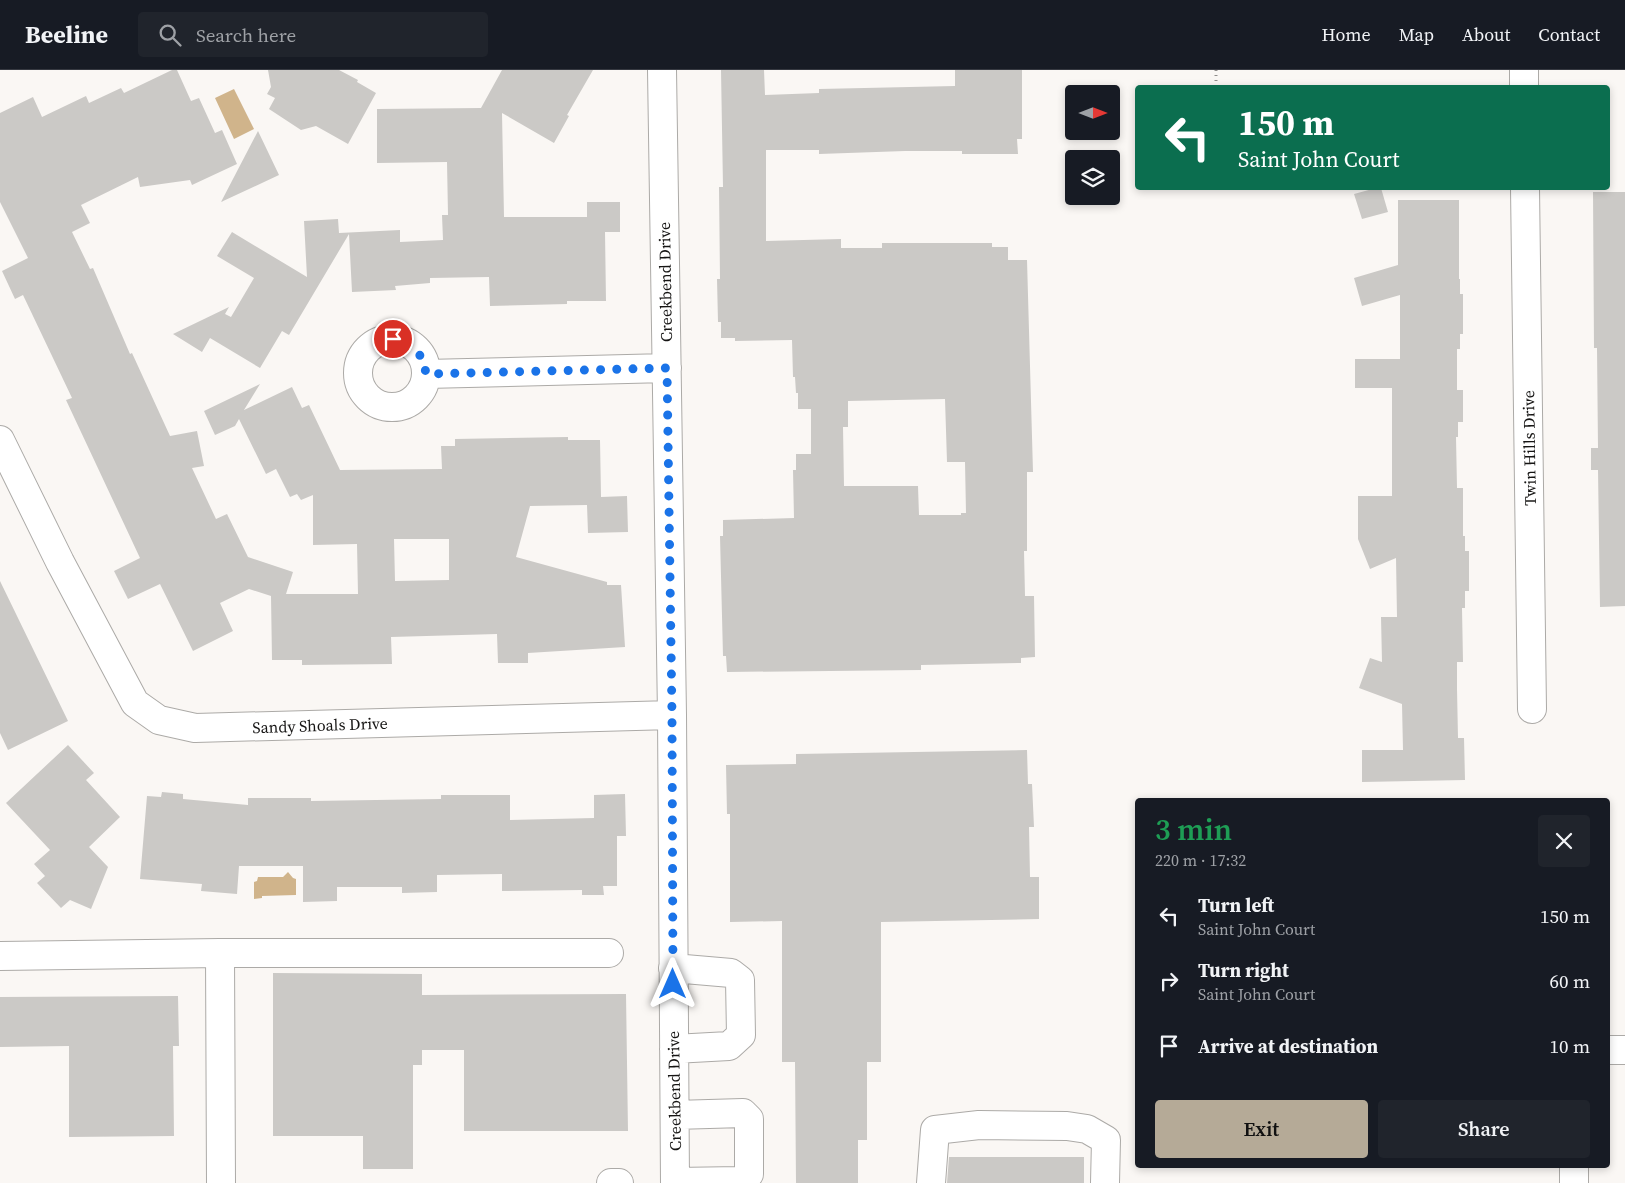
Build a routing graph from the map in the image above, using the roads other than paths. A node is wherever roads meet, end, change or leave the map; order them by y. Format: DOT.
graph roads {
  1 [pos="662,70"];
  2 [pos="1524,70"];
  3 [pos="1524,85"];
  4 [pos="1525,190"];
  5 [pos="667,368"];
  6 [pos="426,374"];
  7 [pos="0,440"];
  8 [pos="1532,709"];
  9 [pos="672,715"];
  10 [pos="220,953"];
  11 [pos="609,953"];
  12 [pos="0,956"];
  13 [pos="673,968"];
  14 [pos="674,1049"];
  15 [pos="1610,1050"];
  16 [pos="1625,1050"];
  17 [pos="675,1115"];
  18 [pos="1574,1168"];
  19 [pos="675,1182"];
  20 [pos="221,1183"];
  21 [pos="611,1183"];
  22 [pos="619,1183"];
  23 [pos="931,1183"];
  24 [pos="1105,1183"];
  25 [pos="1574,1183"];
  1 -- 5 [label="street, Creekbend Drive"];
  2 -- 3 [label="street"];
  4 -- 8 [label="street, Twin Hills Drive"];
  5 -- 6 [label="street"];
  5 -- 9 [label="street, Creekbend Drive"];
  7 -- 9 [label="street, Sandy Shoals Drive"];
  9 -- 13 [label="street, Creekbend Drive"];
  10 -- 11 [label="street"];
  10 -- 12 [label="street"];
  10 -- 20 [label="street"];
  13 -- 14 [label="street, Creekbend Drive"];
  13 -- 14 [label="street"];
  14 -- 17 [label="street, Creekbend Drive"];
  15 -- 16 [label="street"];
  17 -- 19 [label="street, Creekbend Drive"];
  17 -- 19 [label="street"];
  18 -- 25 [label="street"];
  21 -- 22 [label="street"];
  23 -- 24 [label="street"];
}
